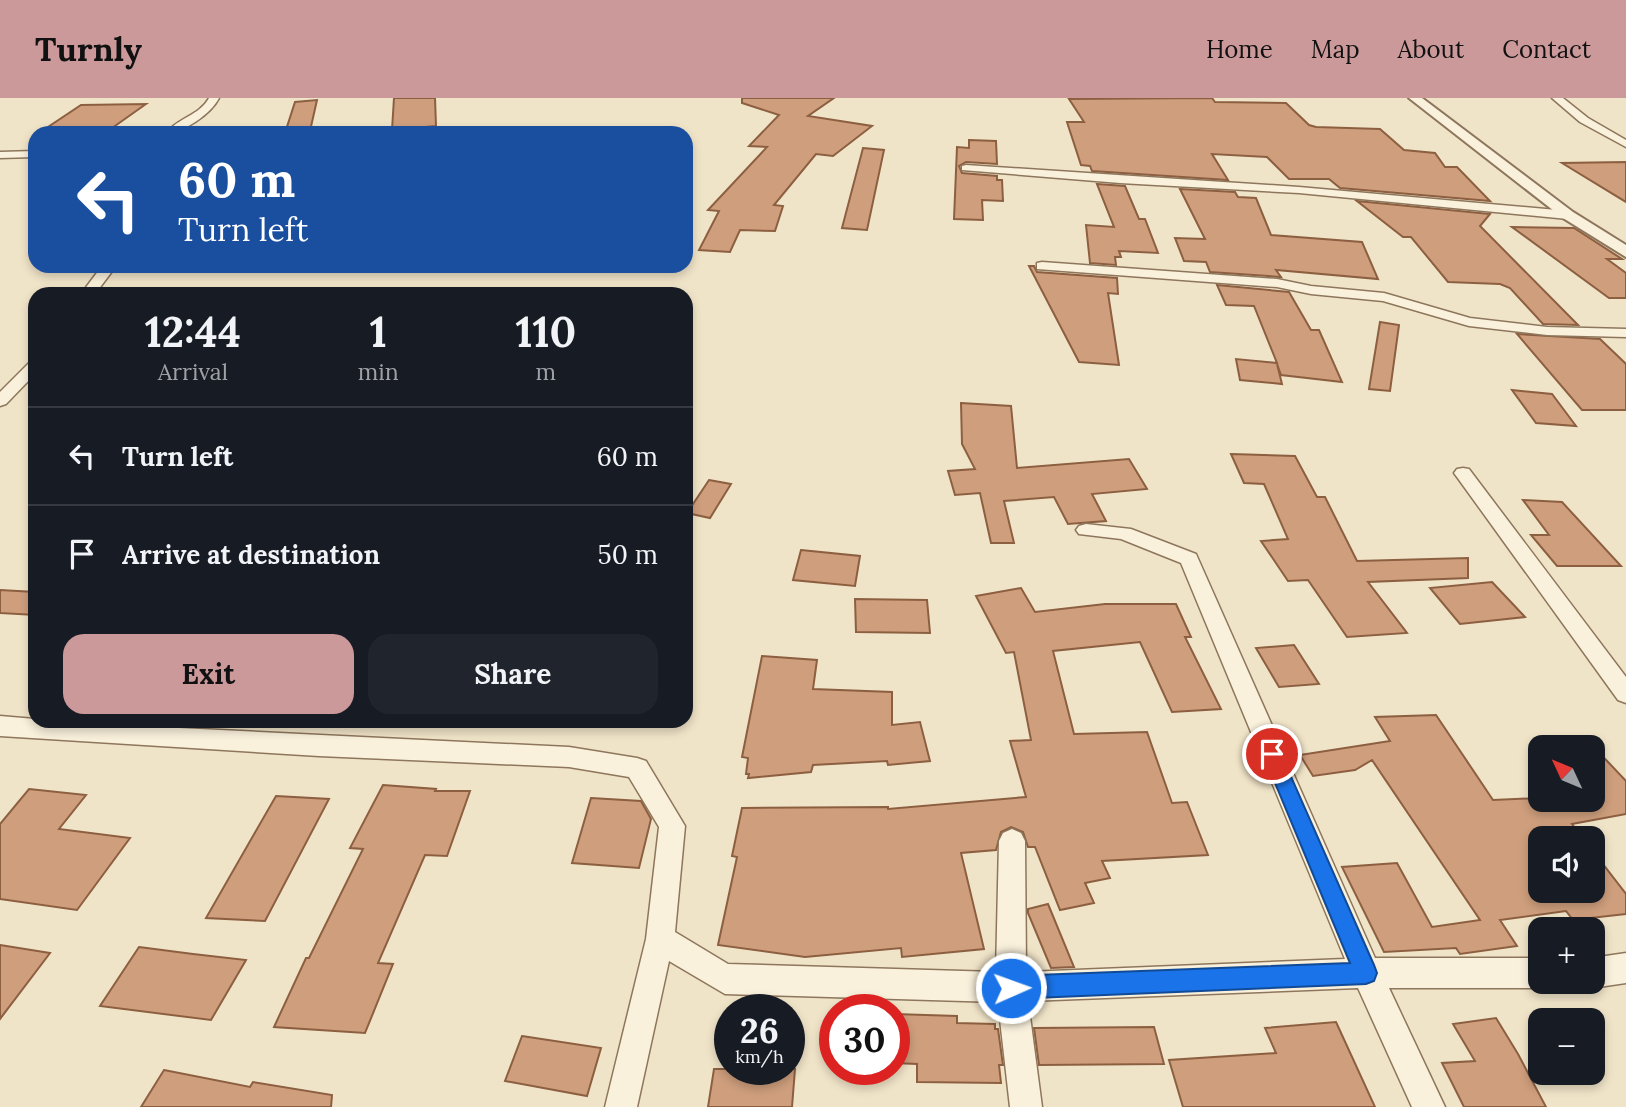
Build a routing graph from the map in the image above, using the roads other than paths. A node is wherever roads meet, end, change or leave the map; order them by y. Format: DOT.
graph roads {
  1 [pos="214,98"];
  2 [pos="1415,98"];
  3 [pos="1557,98"];
  4 [pos="177,126"];
  5 [pos="1626,144"];
  6 [pos="28,154"];
  7 [pos="0,155"];
  8 [pos="966,168"];
  9 [pos="1568,215"];
  10 [pos="1626,252"];
  11 [pos="1042,266"];
  12 [pos="1626,333"];
  13 [pos="28,372"];
  14 [pos="0,401"];
  15 [pos="1463,473"];
  16 [pos="1086,530"];
  17 [pos="1626,694"];
  18 [pos="0,726"];
  19 [pos="28,728"];
  20 [pos="32,728"];
  21 [pos="1012,841"];
  22 [pos="660,939"];
  23 [pos="1626,968"];
  24 [pos="1605,971"];
  25 [pos="1366,973"];
  26 [pos="1528,973"];
  27 [pos="1011,988"];
  28 [pos="621,1107"];
  29 [pos="1026,1107"];
  30 [pos="1429,1107"];
  1 -- 4 [label="street"];
  2 -- 9 [label="street"];
  3 -- 5 [label="street"];
  6 -- 7 [label="street"];
  8 -- 9 [label="street"];
  9 -- 10 [label="street"];
  11 -- 12 [label="street"];
  13 -- 14 [label="street"];
  15 -- 17 [label="street"];
  16 -- 25 [label="street"];
  18 -- 19 [label="street"];
  20 -- 22 [label="street"];
  21 -- 27 [label="street"];
  22 -- 27 [label="street"];
  22 -- 28 [label="street"];
  23 -- 24 [label="street"];
  25 -- 26 [label="street"];
  25 -- 27 [label="street"];
  25 -- 30 [label="street"];
  27 -- 29 [label="street"];
}
